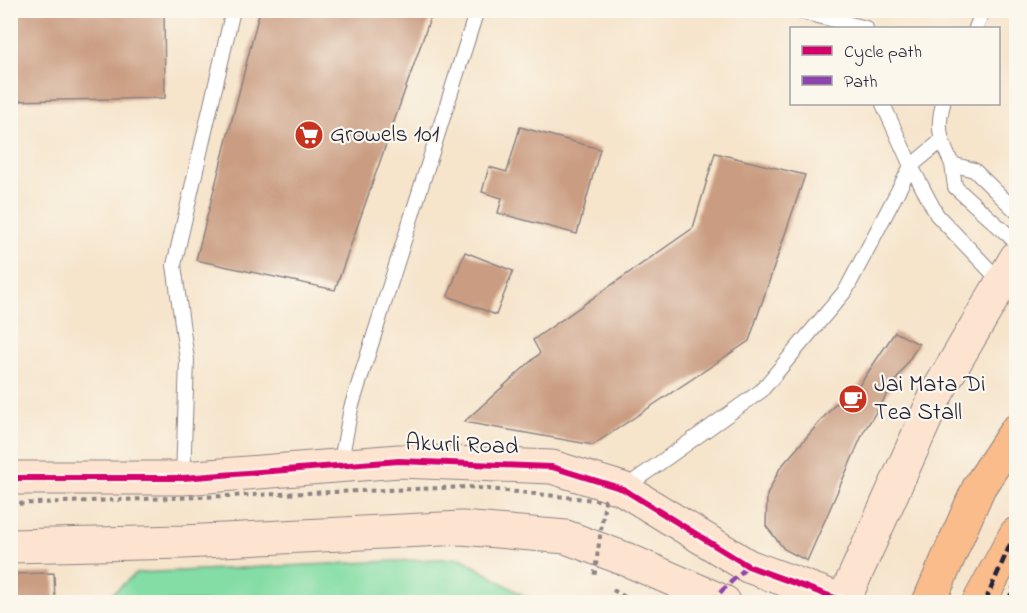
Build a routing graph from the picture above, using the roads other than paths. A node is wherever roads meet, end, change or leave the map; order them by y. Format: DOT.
graph roads {
  1 [pos="233,10"];
  2 [pos="477,10"];
  3 [pos="794,10"];
  4 [pos="983,10"];
  5 [pos="849,26"];
  6 [pos="976,27"];
  7 [pos="883,105"];
  8 [pos="943,105"];
  9 [pos="941,141"];
  10 [pos="952,164"];
  11 [pos="911,166"];
  12 [pos="1017,211"];
  13 [pos="1017,242"];
  14 [pos="1009,270"];
  15 [pos="1017,431"];
  16 [pos="340,466"];
  17 [pos="10,478"];
  18 [pos="183,478"];
  19 [pos="623,489"];
  20 [pos="1017,534"];
  21 [pos="10,546"];
  22 [pos="844,602"];
  23 [pos="724,603"];
  24 [pos="929,603"];
  25 [pos="979,603"];
  1 -- 18 [label="lane"];
  2 -- 16 [label="lane"];
  3 -- 5 [label="lane"];
  4 -- 6 [label="lane"];
  7 -- 11 [label="lane"];
  8 -- 9 [label="lane"];
  9 -- 10 [label="lane"];
  9 -- 11 [label="lane"];
  10 -- 12 [label="lane"];
  10 -- 13 [label="lane"];
  11 -- 14 [label="lane"];
  11 -- 19 [label="lane"];
  14 -- 22 [label="street"];
  15 -- 24 [label="highway"];
  16 -- 18 [label="street, Akurli Road"];
  16 -- 19 [label="street, Akurli Road"];
  17 -- 18 [label="street, Akurli Road"];
  19 -- 22 [label="street, Akurli Road"];
  20 -- 25 [label="highway"];
  21 -- 23 [label="street"];
}
